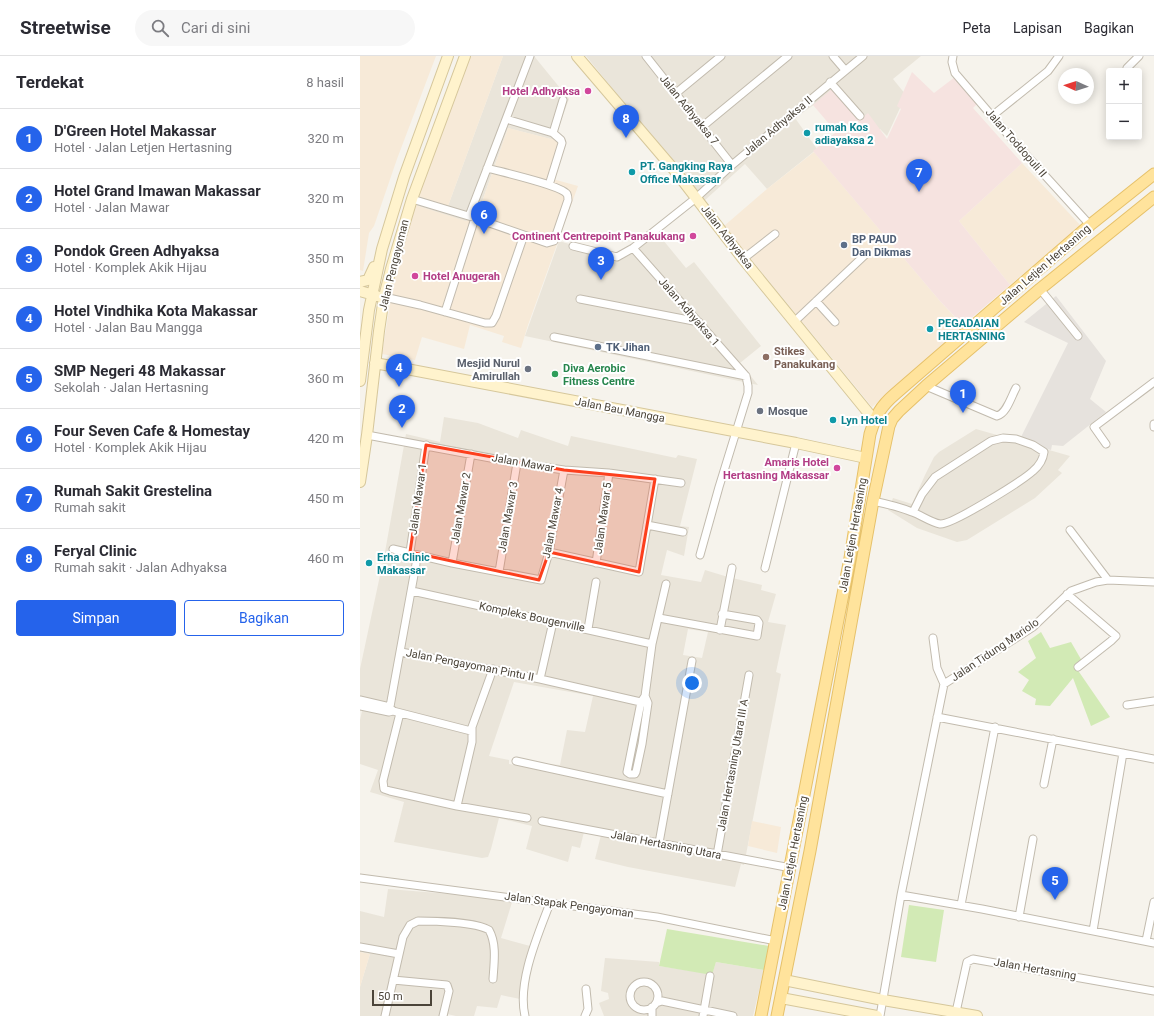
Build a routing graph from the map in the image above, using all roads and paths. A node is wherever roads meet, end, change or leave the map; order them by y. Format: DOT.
graph roads {
  1 [pos="448,56"];
  2 [pos="465,56"];
  3 [pos="530,56"];
  4 [pos="579,56"];
  5 [pos="720,56"];
  6 [pos="788,56"];
  7 [pos="833,56"];
  8 [pos="862,56"];
  9 [pos="953,56"];
  10 [pos="1049,56"];
  11 [pos="1139,56"];
  12 [pos="647,57"];
  13 [pos="1058,58"];
  14 [pos="1127,68"];
  15 [pos="845,70"];
  16 [pos="830,82"];
  17 [pos="675,94"];
  18 [pos="563,100"];
  19 [pos="860,116"];
  20 [pos="992,116"];
  21 [pos="506,120"];
  22 [pos="423,122"];
  23 [pos="703,126"];
  24 [pos="438,127"];
  25 [pos="553,133"];
  26 [pos="732,165"];
  27 [pos="487,168"];
  28 [pos="1154,174"];
  29 [pos="549,185"];
  30 [pos="1154,197"];
  31 [pos="696,198"];
  32 [pos="412,199"];
  33 [pos="472,217"];
  34 [pos="1090,225"];
  35 [pos="775,234"];
  36 [pos="524,235"];
  37 [pos="573,246"];
  38 [pos="633,248"];
  39 [pos="382,249"];
  40 [pos="1060,252"];
  41 [pos="866,254"];
  42 [pos="743,259"];
  43 [pos="1071,265"];
  44 [pos="360,282"];
  45 [pos="1040,289"];
  46 [pos="360,291"];
  47 [pos="372,294"];
  48 [pos="384,297"];
  49 [pos="580,298"];
  50 [pos="816,301"];
  51 [pos="445,312"];
  52 [pos="699,322"];
  53 [pos="794,322"];
  54 [pos="835,322"];
  55 [pos="1078,336"];
  56 [pos="554,337"];
  57 [pos="374,363"];
  58 [pos="746,376"];
  59 [pos="360,381"];
  60 [pos="1154,382"];
  61 [pos="926,386"];
  62 [pos="1016,388"];
  63 [pos="875,421"];
  64 [pos="1154,424"];
  65 [pos="1154,427"];
  66 [pos="736,432"];
  67 [pos="367,435"];
  68 [pos="796,442"];
  69 [pos="1106,444"];
  70 [pos="426,445"];
  71 [pos="471,454"];
  72 [pos="866,458"];
  73 [pos="518,463"];
  74 [pos="564,470"];
  75 [pos="609,472"];
  76 [pos="655,479"];
  77 [pos="360,482"];
  78 [pos="681,483"];
  79 [pos="873,501"];
  80 [pos="913,512"];
  81 [pos="647,525"];
  82 [pos="1070,530"];
  83 [pos="683,532"];
  84 [pos="393,548"];
  85 [pos="410,552"];
  86 [pos="548,552"];
  87 [pos="700,555"];
  88 [pos="452,563"];
  89 [pos="596,563"];
  90 [pos="416,564"];
  91 [pos="732,568"];
  92 [pos="765,568"];
  93 [pos="499,572"];
  94 [pos="1108,580"];
  95 [pos="596,582"];
  96 [pos="1154,582"];
  97 [pos="666,584"];
  98 [pos="412,591"];
  99 [pos="1067,594"];
  100 [pos="722,614"];
  101 [pos="659,618"];
  102 [pos="553,622"];
  103 [pos="588,629"];
  104 [pos="720,630"];
  105 [pos="933,638"];
  106 [pos="652,644"];
  107 [pos="401,652"];
  108 [pos="692,661"];
  109 [pos="1078,667"];
  110 [pos="493,669"];
  111 [pos="749,675"];
  112 [pos="540,679"];
  113 [pos="944,684"];
  114 [pos="360,700"];
  115 [pos="645,701"];
  116 [pos="1154,701"];
  117 [pos="1127,705"];
  118 [pos="360,706"];
  119 [pos="393,711"];
  120 [pos="937,716"];
  121 [pos="995,727"];
  122 [pos="471,731"];
  123 [pos="1053,739"];
  124 [pos="815,744"];
  125 [pos="830,747"];
  126 [pos="1123,753"];
  127 [pos="1154,759"];
  128 [pos="516,761"];
  129 [pos="1044,784"];
  130 [pos="668,794"];
  131 [pos="457,806"];
  132 [pos="527,818"];
  133 [pos="542,821"];
  134 [pos="1033,839"];
  135 [pos="659,843"];
  136 [pos="717,855"];
  137 [pos="791,868"];
  138 [pos="360,878"];
  139 [pos="901,895"];
  140 [pos="1154,902"];
  141 [pos="550,903"];
  142 [pos="961,905"];
  143 [pos="1019,917"];
  144 [pos="1093,931"];
  145 [pos="776,941"];
  146 [pos="1146,942"];
  147 [pos="1154,943"];
  148 [pos="360,946"];
  149 [pos="400,954"];
  150 [pos="710,976"];
  151 [pos="493,979"];
  152 [pos="393,980"];
  153 [pos="784,980"];
  154 [pos="586,989"];
  155 [pos="836,990"];
  156 [pos="1154,992"];
  157 [pos="781,998"];
  158 [pos="883,1000"];
  159 [pos="832,1007"];
  160 [pos="956,1012"];
  161 [pos="703,1013"];
  162 [pos="385,1016"];
  163 [pos="443,1016"];
  164 [pos="524,1016"];
  165 [pos="585,1016"];
  166 [pos="652,1016"];
  167 [pos="733,1016"];
  168 [pos="761,1016"];
  169 [pos="777,1016"];
  170 [pos="879,1016"];
  171 [pos="977,1016"];
  1 -- 22 [label="street, Jalan Pengayoman"];
  2 -- 24 [label="street, Jalan Pengayoman"];
  3 -- 21 [label="street"];
  4 -- 31 [label="street, Jalan Adhyaksa"];
  5 -- 17 [label="street"];
  6 -- 23 [label="street"];
  7 -- 15 [label="street"];
  8 -- 15 [label="street, Jalan Adhyaksa II"];
  9 -- 20 [label="street, Jalan Toddopuli II"];
  10 -- 13 [label="street"];
  11 -- 14 [label="street"];
  12 -- 17 [label="street, Jalan Adhyaksa 7"];
  13 -- 20 [label="street"];
  15 -- 16 [label="street, Jalan Adhyaksa II"];
  16 -- 19 [label="street"];
  16 -- 26 [label="street, Jalan Adhyaksa II"];
  17 -- 23 [label="street, Jalan Adhyaksa 7"];
  18 -- 25 [label="street"];
  20 -- 34 [label="street, Jalan Toddopuli II"];
  21 -- 25 [label="street"];
  21 -- 27 [label="street"];
  22 -- 24 [label="street"];
  22 -- 39 [label="street, Jalan Pengayoman"];
  23 -- 26 [label="street, Jalan Adhyaksa 7"];
  24 -- 32 [label="street, Jalan Pengayoman"];
  25 -- 29 [label="street"];
  26 -- 31 [label="street, Jalan Adhyaksa II"];
  27 -- 29 [label="street"];
  27 -- 33 [label="street"];
  28 -- 34 [label="main road, Jalan Letjen Hertasning"];
  29 -- 36 [label="street"];
  30 -- 43 [label="main road, Jalan Letjen Hertasning"];
  31 -- 38 [label="street, Jalan Adhyaksa II"];
  31 -- 42 [label="street, Jalan Adhyaksa"];
  32 -- 33 [label="street"];
  32 -- 48 [label="street, Jalan Pengayoman"];
  33 -- 36 [label="street"];
  33 -- 51 [label="street"];
  34 -- 40 [label="main road, Jalan Letjen Hertasning"];
  35 -- 42 [label="street"];
  36 -- 51 [label="street"];
  37 -- 38 [label="street, Jalan Adhyaksa II"];
  38 -- 52 [label="street, Jalan Adhyaksa 1"];
  39 -- 44 [label="street"];
  39 -- 47 [label="street, Jalan Pengayoman"];
  40 -- 43 [label="main road"];
  40 -- 63 [label="main road, Jalan Letjen Hertasning"];
  41 -- 50 [label="street"];
  42 -- 53 [label="street, Jalan Adhyaksa"];
  43 -- 45 [label="main road, Jalan Letjen Hertasning"];
  45 -- 55 [label="street"];
  45 -- 61 [label="main road, Jalan Letjen Hertasning"];
  46 -- 47 [label="street"];
  47 -- 48 [label="street"];
  47 -- 59 [label="street, Jalan Pengayoman"];
  48 -- 51 [label="street"];
  48 -- 57 [label="street, Jalan Pengayoman"];
  49 -- 52 [label="street"];
  50 -- 53 [label="street"];
  50 -- 54 [label="street"];
  52 -- 58 [label="street, Jalan Adhyaksa 1"];
  53 -- 63 [label="street, Jalan Adhyaksa"];
  56 -- 58 [label="street"];
  57 -- 66 [label="street, Jalan Bau Mangga"];
  57 -- 67 [label="street, Jalan Pengayoman"];
  58 -- 66 [label="street"];
  60 -- 69 [label="street"];
  61 -- 62 [label="street"];
  61 -- 79 [label="main road, Jalan Letjen Hertasning"];
  63 -- 72 [label="main road, Jalan Letjen Hertasning"];
  64 -- 65 [label="street"];
  66 -- 68 [label="street, Jalan Bau Mangga"];
  66 -- 87 [label="street"];
  67 -- 70 [label="street, Jalan Mawar"];
  67 -- 77 [label="street, Jalan Pengayoman"];
  68 -- 72 [label="street, Jalan Bau Mangga"];
  68 -- 92 [label="street"];
  70 -- 71 [label="street, Jalan Mawar"];
  70 -- 85 [label="street, Jalan Mawar 1"];
  71 -- 73 [label="street, Jalan Mawar"];
  71 -- 88 [label="street, Jalan Mawar 2"];
  72 -- 124 [label="main road, Jalan Letjen Hertasning"];
  73 -- 74 [label="street, Jalan Mawar"];
  73 -- 93 [label="street, Jalan Mawar 3"];
  74 -- 75 [label="street, Jalan Mawar"];
  74 -- 86 [label="street, Jalan Mawar 4"];
  75 -- 76 [label="street, Jalan Mawar"];
  75 -- 89 [label="street, Jalan Mawar 5"];
  76 -- 78 [label="street, Jalan Mawar"];
  76 -- 81 [label="street"];
  79 -- 80 [label="street"];
  79 -- 125 [label="main road, Jalan Letjen Hertasning"];
  80 -- 80 [label="street"];
  81 -- 83 [label="street"];
  81 -- 89 [label="street"];
  82 -- 94 [label="street"];
  84 -- 85 [label="street"];
  85 -- 88 [label="street"];
  86 -- 89 [label="street"];
  86 -- 93 [label="street, Jalan Mawar 4"];
  88 -- 93 [label="street"];
  90 -- 98 [label="street"];
  91 -- 100 [label="street"];
  94 -- 96 [label="street, Jalan Tidung Mariolo"];
  94 -- 99 [label="street, Jalan Tidung Mariolo"];
  95 -- 103 [label="street"];
  97 -- 101 [label="street"];
  98 -- 102 [label="street, Kompleks Bougenville"];
  98 -- 107 [label="street"];
  99 -- 109 [label="street"];
  99 -- 113 [label="street, Jalan Tidung Mariolo"];
  100 -- 104 [label="street"];
  100 -- 104 [label="street"];
  101 -- 104 [label="street"];
  101 -- 106 [label="street"];
  102 -- 103 [label="street, Kompleks Bougenville"];
  102 -- 112 [label="street"];
  103 -- 106 [label="street, Kompleks Bougenville"];
  105 -- 113 [label="street"];
  106 -- 115 [label="street"];
  107 -- 110 [label="street, Jalan Pengayoman Pintu II"];
  107 -- 119 [label="street"];
  108 -- 130 [label="street"];
  110 -- 112 [label="street, Jalan Pengayoman Pintu II"];
  110 -- 122 [label="street"];
  111 -- 136 [label="street, Jalan Hertasning Utara III A"];
  112 -- 115 [label="street"];
  113 -- 120 [label="street"];
  114 -- 119 [label="street"];
  115 -- 115 [label="street"];
  116 -- 117 [label="street"];
  118 -- 119 [label="street"];
  119 -- 122 [label="street"];
  119 -- 131 [label="street"];
  120 -- 121 [label="street"];
  120 -- 139 [label="street"];
  121 -- 123 [label="street"];
  121 -- 142 [label="street"];
  122 -- 131 [label="street"];
  123 -- 126 [label="street"];
  123 -- 129 [label="street"];
  124 -- 125 [label="main road"];
  124 -- 137 [label="main road, Jalan Letjen Hertasning"];
  125 -- 153 [label="main road, Jalan Letjen Hertasning"];
  126 -- 127 [label="street"];
  126 -- 144 [label="street"];
  128 -- 130 [label="street"];
  130 -- 135 [label="street"];
  131 -- 132 [label="street"];
  133 -- 135 [label="street, Jalan Hertasning Utara"];
  134 -- 143 [label="street"];
  135 -- 136 [label="street, Jalan Hertasning Utara"];
  136 -- 137 [label="street, Jalan Hertasning Utara"];
  137 -- 145 [label="main road, Jalan Letjen Hertasning"];
  138 -- 141 [label="street, Jalan Stapak Pengayoman"];
  139 -- 142 [label="street"];
  139 -- 158 [label="street"];
  140 -- 146 [label="street"];
  141 -- 145 [label="street, Jalan Stapak Pengayoman"];
  141 -- 164 [label="street"];
  142 -- 143 [label="street"];
  143 -- 144 [label="street"];
  144 -- 146 [label="street"];
  145 -- 168 [label="main road, Jalan Letjen Hertasning"];
  146 -- 147 [label="street"];
  148 -- 149 [label="street"];
  149 -- 151 [label="street"];
  149 -- 152 [label="street"];
  150 -- 161 [label="street"];
  152 -- 162 [label="street"];
  152 -- 163 [label="street"];
  153 -- 155 [label="street"];
  153 -- 157 [label="main road, Jalan Letjen Hertasning"];
  154 -- 165 [label="street"];
  155 -- 158 [label="street"];
  155 -- 159 [label="street"];
  156 -- 160 [label="street, Jalan Hertasning"];
  157 -- 159 [label="street"];
  157 -- 169 [label="main road, Jalan Letjen Hertasning"];
  158 -- 160 [label="street"];
  158 -- 170 [label="street"];
  159 -- 170 [label="street"];
  160 -- 171 [label="street"];
  161 -- 166 [label="street"];
  161 -- 167 [label="street"];
}
